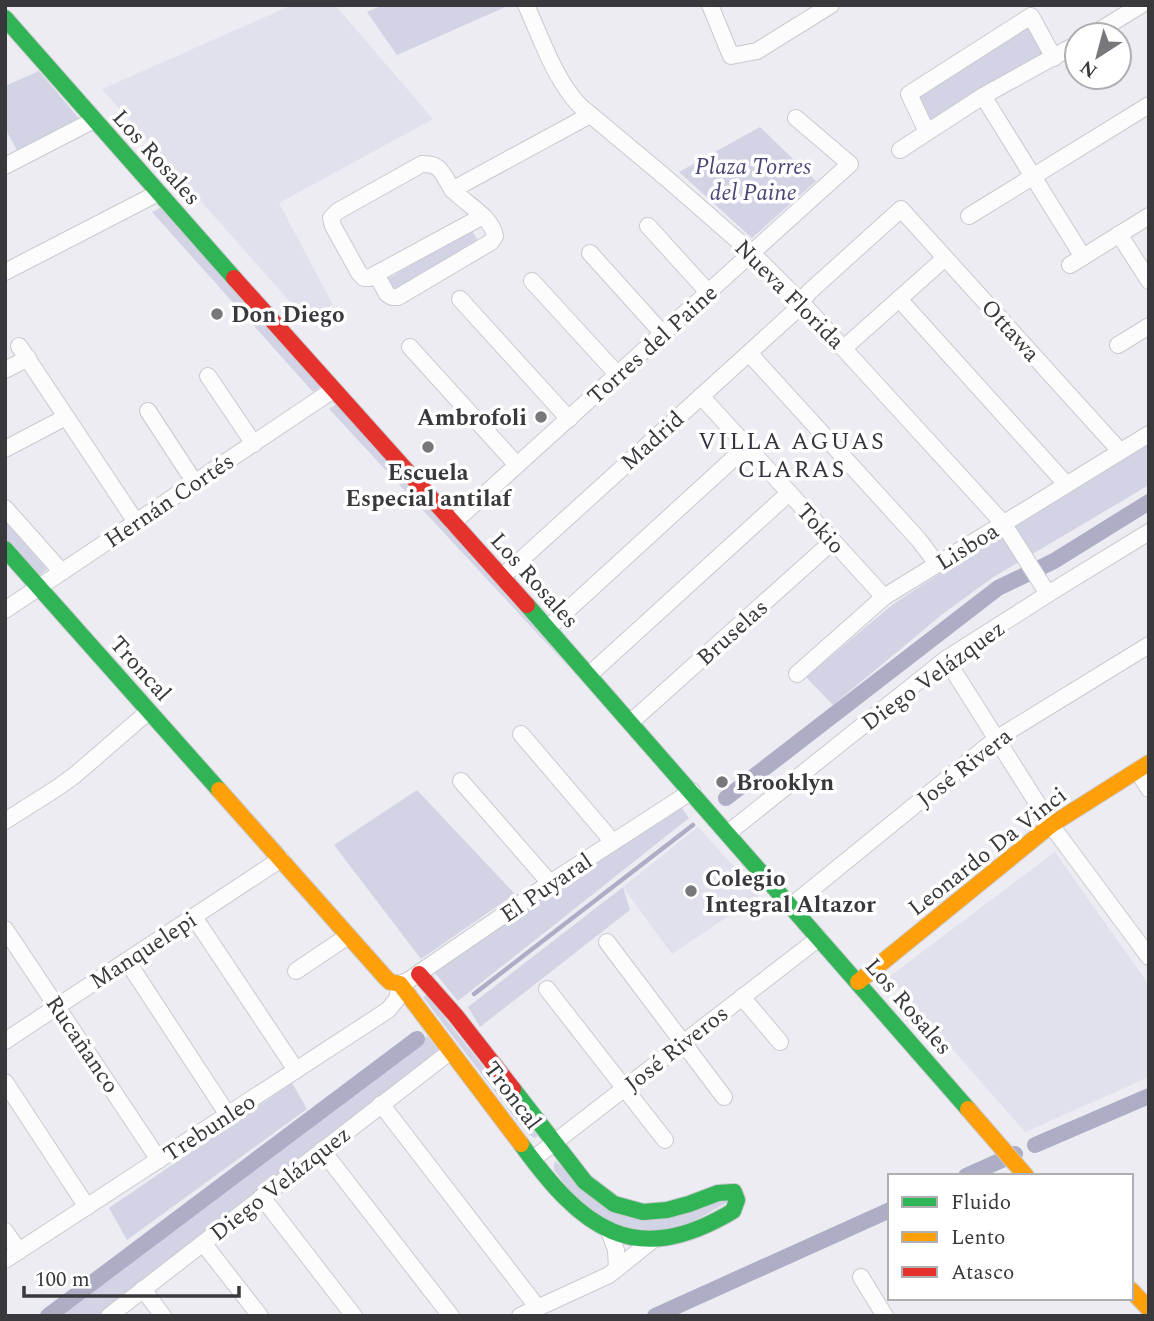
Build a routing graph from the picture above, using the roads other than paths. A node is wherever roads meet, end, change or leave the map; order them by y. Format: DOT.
graph roads {
  1 [pos="526,5"];
  2 [pos="710,5"];
  3 [pos="831,5"];
  4 [pos="1141,5"];
  5 [pos="1149,17"];
  6 [pos="1115,21"];
  7 [pos="7,24"];
  8 [pos="1063,53"];
  9 [pos="1055,58"];
  10 [pos="984,96"];
  11 [pos="1147,110"];
  12 [pos="590,115"];
  13 [pos="796,118"];
  14 [pos="94,120"];
  15 [pos="927,132"];
  16 [pos="900,150"];
  17 [pos="5,166"];
  18 [pos="1033,176"];
  19 [pos="452,190"];
  20 [pos="158,192"];
  21 [pos="901,209"];
  22 [pos="483,216"];
  23 [pos="969,216"];
  24 [pos="1149,216"];
  25 [pos="648,226"];
  26 [pos="1119,234"];
  27 [pos="590,253"];
  28 [pos="751,253"];
  29 [pos="945,258"];
  30 [pos="5,272"];
  31 [pos="376,274"];
  32 [pos="532,281"];
  33 [pos="1149,281"];
  34 [pos="708,292"];
  35 [pos="460,299"];
  36 [pos="899,299"];
  37 [pos="801,302"];
  38 [pos="1149,326"];
  39 [pos="663,334"];
  40 [pos="1118,345"];
  41 [pos="410,347"];
  42 [pos="844,348"];
  43 [pos="749,353"];
  44 [pos="5,370"];
  45 [pos="618,374"];
  46 [pos="208,376"];
  47 [pos="333,390"];
  48 [pos="701,396"];
  49 [pos="148,411"];
  50 [pos="66,417"];
  51 [pos="569,418"];
  52 [pos="1149,434"];
  53 [pos="254,444"];
  54 [pos="747,446"];
  55 [pos="5,449"];
  56 [pos="1120,452"];
  57 [pos="517,465"];
  58 [pos="195,482"];
  59 [pos="1066,484"];
  60 [pos="789,493"];
  61 [pos="5,508"];
  62 [pos="136,522"];
  63 [pos="453,523"];
  64 [pos="1003,523"];
  65 [pos="1149,532"];
  66 [pos="833,541"];
  67 [pos="5,549"];
  68 [pos="937,564"];
  69 [pos="62,572"];
  70 [pos="502,577"];
  71 [pos="39,588"];
  72 [pos="1044,589"];
  73 [pos="884,597"];
  74 [pos="5,610"];
  75 [pos="548,628"];
  76 [pos="1149,645"];
  77 [pos="946,659"];
  78 [pos="797,674"];
  79 [pos="590,675"];
  80 [pos="149,710"];
  81 [pos="631,722"];
  82 [pos="521,734"];
  83 [pos="996,739"];
  84 [pos="1143,766"];
  85 [pos="461,781"];
  86 [pos="1149,789"];
  87 [pos="692,791"];
  88 [pos="5,821"];
  89 [pos="1051,825"];
  90 [pos="728,833"];
  91 [pos="613,842"];
  92 [pos="281,859"];
  93 [pos="550,883"];
  94 [pos="791,906"];
  95 [pos="194,916"];
  96 [pos="5,929"];
  97 [pos="348,936"];
  98 [pos="818,938"];
  99 [pos="607,942"];
  100 [pos="1148,953"];
  101 [pos="127,961"];
  102 [pos="296,971"];
  103 [pos="419,974"];
  104 [pos="858,982"];
  105 [pos="400,984"];
  106 [pos="547,989"];
  107 [pos="742,997"];
  108 [pos="58,1006"];
  109 [pos="5,1041"];
  110 [pos="780,1042"];
  111 [pos="683,1043"];
  112 [pos="451,1051"];
  113 [pos="296,1070"];
  114 [pos="5,1082"];
  115 [pos="624,1088"];
  116 [pos="724,1097"];
  117 [pos="381,1104"];
  118 [pos="228,1115"];
  119 [pos="664,1140"];
  120 [pos="554,1143"];
  121 [pos="322,1150"];
  122 [pos="533,1159"];
  123 [pos="159,1160"];
  124 [pos="1022,1171"];
  125 [pos="262,1197"];
  126 [pos="87,1207"];
  127 [pos="5,1231"];
  128 [pos="609,1231"];
  129 [pos="654,1239"];
  130 [pos="203,1243"];
  131 [pos="12,1256"];
  132 [pos="617,1268"];
  133 [pos="861,1276"];
  134 [pos="142,1289"];
  135 [pos="1133,1292"];
  136 [pos="538,1308"];
  137 [pos="1149,1309"];
  138 [pos="109,1316"];
  139 [pos="163,1316"];
  140 [pos="260,1316"];
  141 [pos="354,1316"];
  142 [pos="451,1316"];
  143 [pos="520,1316"];
  144 [pos="885,1316"];
  1 -- 12 [label="street, Nueva Florida"];
  2 -- 3 [label="street"];
  4 -- 5 [label="street"];
  4 -- 6 [label="street"];
  7 -- 14 [label="street, Los Rosales"];
  8 -- 9 [label="street"];
  9 -- 10 [label="street"];
  9 -- 15 [label="street"];
  10 -- 15 [label="street"];
  10 -- 18 [label="street"];
  11 -- 18 [label="street"];
  12 -- 19 [label="street"];
  12 -- 28 [label="street, Nueva Florida"];
  13 -- 28 [label="street, Torres del Paine"];
  14 -- 17 [label="street"];
  14 -- 20 [label="street, Los Rosales"];
  15 -- 16 [label="street"];
  18 -- 23 [label="street"];
  18 -- 26 [label="street"];
  19 -- 22 [label="street"];
  19 -- 31 [label="street"];
  20 -- 30 [label="street"];
  20 -- 47 [label="street, Los Rosales"];
  21 -- 29 [label="street, Ottawa"];
  21 -- 37 [label="street, Madrid"];
  22 -- 31 [label="street"];
  22 -- 31 [label="street"];
  24 -- 26 [label="street"];
  25 -- 34 [label="street"];
  26 -- 33 [label="street"];
  27 -- 39 [label="street"];
  28 -- 34 [label="street, Torres del Paine"];
  28 -- 37 [label="street, Nueva Florida"];
  29 -- 36 [label="street"];
  29 -- 56 [label="street, Ottawa"];
  32 -- 45 [label="street"];
  34 -- 39 [label="street, Torres del Paine"];
  35 -- 51 [label="street"];
  36 -- 42 [label="street"];
  36 -- 59 [label="street"];
  37 -- 42 [label="street, Nueva Florida"];
  37 -- 43 [label="street, Madrid"];
  38 -- 40 [label="street"];
  39 -- 45 [label="street, Torres del Paine"];
  41 -- 57 [label="street"];
  42 -- 64 [label="street, Nueva Florida"];
  43 -- 48 [label="street, Madrid"];
  43 -- 68 [label="street"];
  44 -- 50 [label="street"];
  45 -- 51 [label="street, Torres del Paine"];
  46 -- 53 [label="street"];
  47 -- 53 [label="street, Hernán Cortés"];
  47 -- 63 [label="street, Los Rosales"];
  48 -- 54 [label="street, Tokio"];
  48 -- 70 [label="street, Madrid"];
  49 -- 58 [label="street"];
  50 -- 55 [label="street"];
  50 -- 62 [label="street"];
  51 -- 57 [label="street, Torres del Paine"];
  52 -- 56 [label="street, Lisboa"];
  53 -- 58 [label="street, Hernán Cortés"];
  54 -- 60 [label="street, Tokio"];
  54 -- 75 [label="street"];
  56 -- 59 [label="street, Lisboa"];
  57 -- 63 [label="street, Torres del Paine"];
  58 -- 62 [label="street, Hernán Cortés"];
  59 -- 64 [label="street, Lisboa"];
  60 -- 66 [label="street, Tokio"];
  60 -- 79 [label="street"];
  61 -- 69 [label="street"];
  62 -- 69 [label="street, Hernán Cortés"];
  63 -- 70 [label="street, Los Rosales"];
  64 -- 68 [label="street, Lisboa"];
  64 -- 72 [label="street, Nueva Florida"];
  65 -- 72 [label="street, Diego Velázquez"];
  66 -- 73 [label="street, Tokio"];
  66 -- 81 [label="street, Bruselas"];
  67 -- 71 [label="street, Troncal"];
  68 -- 73 [label="street, Lisboa"];
  69 -- 71 [label="street, Hernán Cortés"];
  70 -- 75 [label="street, Los Rosales"];
  71 -- 74 [label="street, Hernán Cortés"];
  71 -- 80 [label="street, Troncal"];
  72 -- 77 [label="street, Diego Velázquez"];
  73 -- 78 [label="street, Lisboa"];
  75 -- 79 [label="street, Los Rosales"];
  76 -- 83 [label="street, José Rivera"];
  77 -- 83 [label="street"];
  77 -- 90 [label="street, Diego Velázquez"];
  79 -- 81 [label="street, Los Rosales"];
  80 -- 88 [label="street"];
  80 -- 92 [label="street, Troncal"];
  81 -- 87 [label="street, Los Rosales"];
  82 -- 91 [label="street"];
  83 -- 89 [label="street"];
  83 -- 94 [label="street, José Rivera"];
  84 -- 86 [label="street"];
  84 -- 89 [label="street, Leonardo Da Vinci"];
  85 -- 93 [label="street"];
  87 -- 90 [label="street, Los Rosales"];
  87 -- 91 [label="street, El Puyaral"];
  89 -- 100 [label="street"];
  89 -- 104 [label="street, Leonardo Da Vinci"];
  90 -- 94 [label="street, Los Rosales"];
  91 -- 93 [label="street, El Puyaral"];
  92 -- 95 [label="street, Manquelepi"];
  92 -- 97 [label="street, Troncal"];
  93 -- 103 [label="street, El Puyaral"];
  94 -- 98 [label="street, Los Rosales"];
  95 -- 101 [label="street, Manquelepi"];
  95 -- 113 [label="street"];
  96 -- 108 [label="street, Rucañanco"];
  97 -- 102 [label="street"];
  97 -- 105 [label="street, Troncal"];
  98 -- 104 [label="street, Los Rosales"];
  98 -- 107 [label="street, José Riveros"];
  99 -- 111 [label="street"];
  101 -- 108 [label="street, Manquelepi"];
  101 -- 118 [label="street"];
  103 -- 105 [label="street, El Puyaral"];
  103 -- 120 [label="street, Troncal"];
  104 -- 124 [label="street, Los Rosales"];
  105 -- 112 [label="street, Troncal"];
  105 -- 113 [label="street, Trebunleo"];
  106 -- 115 [label="street"];
  107 -- 110 [label="street"];
  107 -- 111 [label="street, José Riveros"];
  108 -- 109 [label="street, Manquelepi"];
  108 -- 123 [label="street, Rucañanco"];
  111 -- 115 [label="street, José Riveros"];
  111 -- 116 [label="street"];
  112 -- 117 [label="street, Diego Velázquez"];
  112 -- 122 [label="street, Troncal"];
  113 -- 118 [label="street, Trebunleo"];
  114 -- 126 [label="street"];
  115 -- 119 [label="street"];
  115 -- 120 [label="street, José Riveros"];
  117 -- 121 [label="street, Diego Velázquez"];
  117 -- 136 [label="street"];
  118 -- 123 [label="street, Trebunleo"];
  120 -- 122 [label="street, José Riveros"];
  120 -- 129 [label="street, Troncal"];
  121 -- 125 [label="street, Diego Velázquez"];
  121 -- 142 [label="street"];
  122 -- 128 [label="street, Troncal"];
  123 -- 126 [label="street, Trebunleo"];
  125 -- 130 [label="street, Diego Velázquez"];
  125 -- 141 [label="street"];
  126 -- 131 [label="street, Trebunleo"];
  127 -- 131 [label="street"];
  128 -- 129 [label="street, Troncal"];
  128 -- 132 [label="street"];
  129 -- 132 [label="street"];
  130 -- 134 [label="street, Diego Velázquez"];
  130 -- 140 [label="street"];
  132 -- 136 [label="street"];
  133 -- 144 [label="street"];
  134 -- 138 [label="street, Diego Velázquez"];
  134 -- 139 [label="street"];
  135 -- 137 [label="street"];
  136 -- 143 [label="street"];
}
